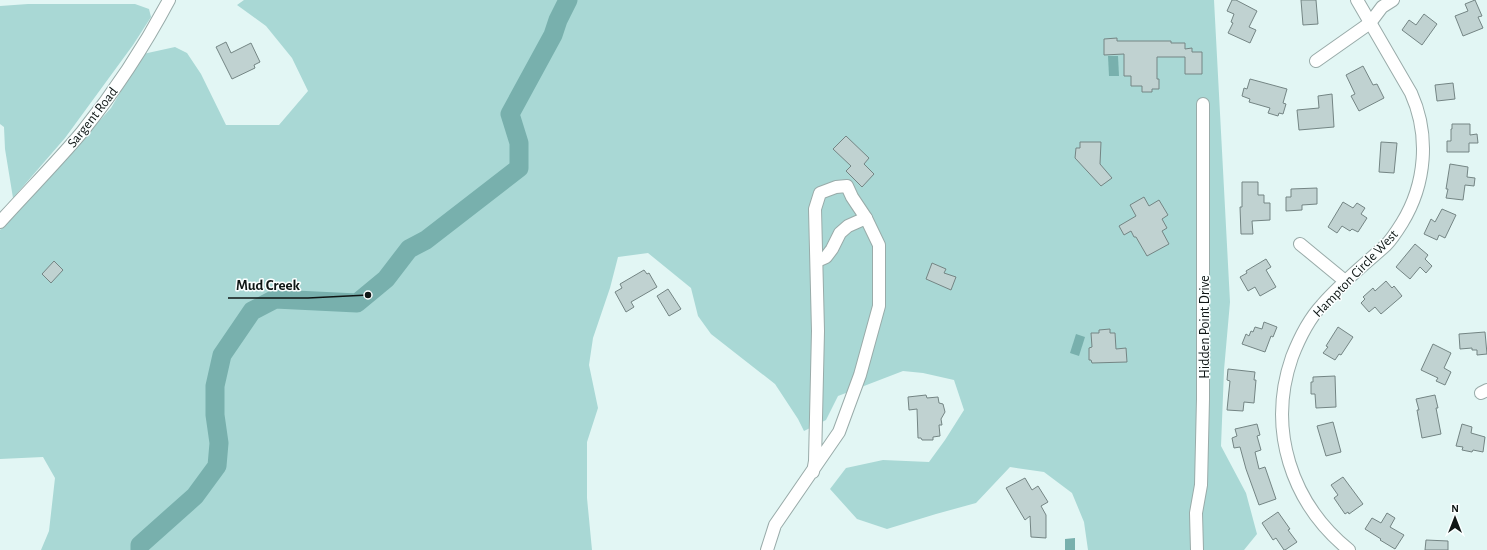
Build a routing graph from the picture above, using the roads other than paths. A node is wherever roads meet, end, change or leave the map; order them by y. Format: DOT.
graph roads {
  1 [pos="169,0"];
  2 [pos="1357,0"];
  3 [pos="1393,0"];
  4 [pos="1370,23"];
  5 [pos="1316,60"];
  6 [pos="1203,104"];
  7 [pos="866,218"];
  8 [pos="0,222"];
  9 [pos="1300,244"];
  10 [pos="817,261"];
  11 [pos="1345,282"];
  12 [pos="813,472"];
  13 [pos="1341,548"];
  14 [pos="768,550"];
  15 [pos="1197,550"];
  1 -- 8 [label="street, Sargent Road"];
  2 -- 4 [label="street, Hampton Circle West"];
  3 -- 4 [label="street"];
  4 -- 5 [label="street"];
  4 -- 11 [label="street, Hampton Circle West"];
  6 -- 15 [label="street, Hidden Point Drive"];
  7 -- 10 [label="street"];
  7 -- 10 [label="street"];
  7 -- 12 [label="street"];
  9 -- 11 [label="street"];
  10 -- 12 [label="street"];
  11 -- 13 [label="street, Hampton Circle West"];
  12 -- 14 [label="street"];
}
